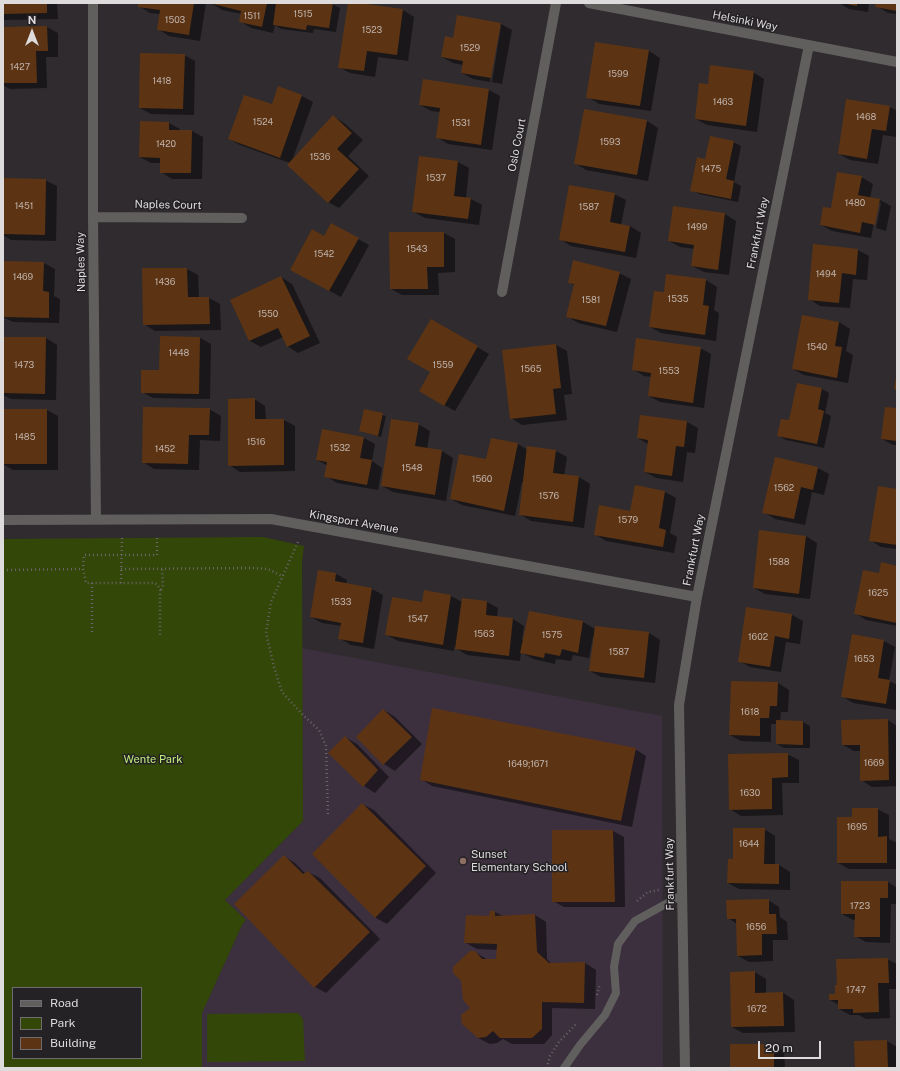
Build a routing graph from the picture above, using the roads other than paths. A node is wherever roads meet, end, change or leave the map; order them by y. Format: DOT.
graph roads {
  1 [pos="93,3"];
  2 [pos="556,3"];
  3 [pos="589,3"];
  4 [pos="809,45"];
  5 [pos="897,62"];
  6 [pos="93,217"];
  7 [pos="242,218"];
  8 [pos="502,292"];
  9 [pos="3,520"];
  10 [pos="96,520"];
  11 [pos="697,597"];
  12 [pos="682,895"];
  13 [pos="564,1068"];
  14 [pos="685,1068"];
  1 -- 6 [label="street, Naples Way"];
  2 -- 8 [label="street, Oslo Court"];
  3 -- 4 [label="street, Helsinki Way"];
  4 -- 5 [label="street, Helsinki Way"];
  4 -- 11 [label="street, Frankfurt Way"];
  6 -- 7 [label="street, Naples Court"];
  6 -- 10 [label="street, Naples Way"];
  9 -- 10 [label="street, Kingsport Avenue"];
  10 -- 11 [label="street, Kingsport Avenue"];
  11 -- 12 [label="street, Frankfurt Way"];
  12 -- 13 [label="lane"];
  12 -- 14 [label="street, Frankfurt Way"];
}
